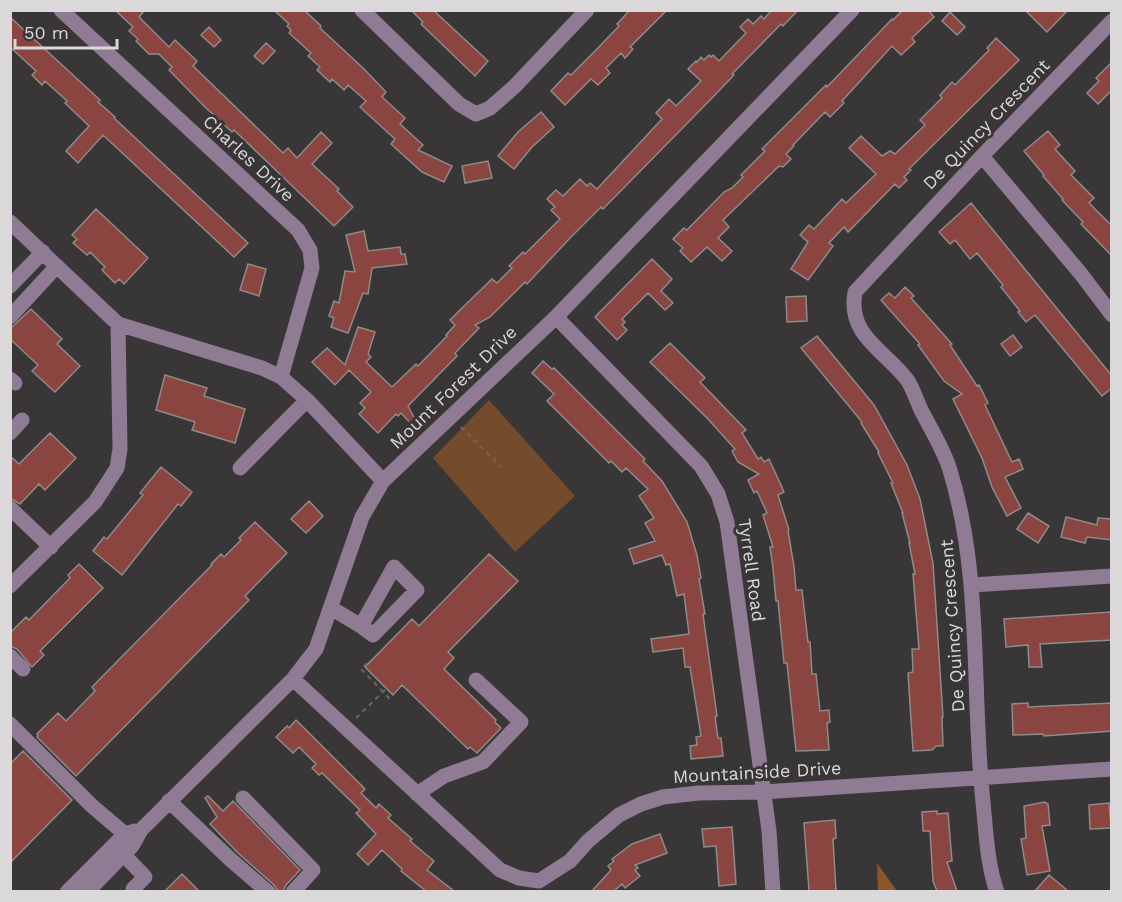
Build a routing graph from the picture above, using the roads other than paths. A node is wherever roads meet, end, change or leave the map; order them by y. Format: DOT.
graph roads {
  1 [pos="61,10"];
  2 [pos="362,10"];
  3 [pos="587,10"];
  4 [pos="852,10"];
  5 [pos="1112,21"];
  6 [pos="981,156"];
  7 [pos="10,222"];
  8 [pos="43,252"];
  9 [pos="57,266"];
  10 [pos="10,286"];
  11 [pos="1112,315"];
  12 [pos="10,316"];
  13 [pos="556,317"];
  14 [pos="118,324"];
  15 [pos="281,377"];
  16 [pos="307,400"];
  17 [pos="22,420"];
  18 [pos="10,433"];
  19 [pos="240,468"];
  20 [pos="383,480"];
  21 [pos="10,508"];
  22 [pos="51,547"];
  23 [pos="1112,576"];
  24 [pos="972,585"];
  25 [pos="10,586"];
  26 [pos="331,608"];
  27 [pos="361,626"];
  28 [pos="10,656"];
  29 [pos="22,669"];
  30 [pos="293,679"];
  31 [pos="476,680"];
  32 [pos="10,724"];
  33 [pos="1112,769"];
  34 [pos="981,777"];
  35 [pos="763,792"];
  36 [pos="417,794"];
  37 [pos="243,798"];
  38 [pos="169,801"];
  39 [pos="141,830"];
  40 [pos="125,834"];
  41 [pos="123,854"];
  42 [pos="67,891"];
  43 [pos="89,891"];
  44 [pos="133,891"];
  45 [pos="268,891"];
  46 [pos="293,891"];
  47 [pos="774,891"];
  48 [pos="997,891"];
  1 -- 15 [label="street, Charles Drive"];
  2 -- 3 [label="street"];
  4 -- 13 [label="street, Mount Forest Drive"];
  5 -- 6 [label="street, De Quincy Crescent"];
  6 -- 11 [label="street"];
  6 -- 24 [label="street, De Quincy Crescent"];
  7 -- 8 [label="street"];
  8 -- 9 [label="street"];
  8 -- 10 [label="street"];
  9 -- 12 [label="street"];
  9 -- 14 [label="street"];
  13 -- 20 [label="street, Mount Forest Drive"];
  13 -- 35 [label="street, Tyrrell Road"];
  14 -- 15 [label="street"];
  14 -- 22 [label="street"];
  15 -- 16 [label="street"];
  16 -- 19 [label="street"];
  16 -- 20 [label="street"];
  17 -- 18 [label="street"];
  20 -- 26 [label="street, Mount Forest Drive"];
  21 -- 22 [label="street"];
  22 -- 25 [label="street"];
  23 -- 24 [label="street"];
  24 -- 34 [label="street, De Quincy Crescent"];
  26 -- 27 [label="street"];
  26 -- 30 [label="street, Mount Forest Drive"];
  28 -- 29 [label="street"];
  30 -- 36 [label="street, Mountainside Drive"];
  30 -- 38 [label="street, Mount Forest Drive"];
  31 -- 36 [label="street"];
  32 -- 40 [label="street"];
  33 -- 34 [label="street, Mountainside Drive"];
  34 -- 35 [label="street, Mountainside Drive"];
  34 -- 48 [label="street, De Quincy Crescent"];
  35 -- 36 [label="street, Mountainside Drive"];
  35 -- 47 [label="street, Tyrrell Road"];
  37 -- 46 [label="street"];
  38 -- 39 [label="street, Mount Forest Drive"];
  38 -- 45 [label="street"];
  39 -- 40 [label="street"];
  39 -- 41 [label="street, Mount Forest Drive"];
  40 -- 42 [label="street"];
  41 -- 43 [label="street, Mount Forest Drive"];
  41 -- 44 [label="street"];
}
